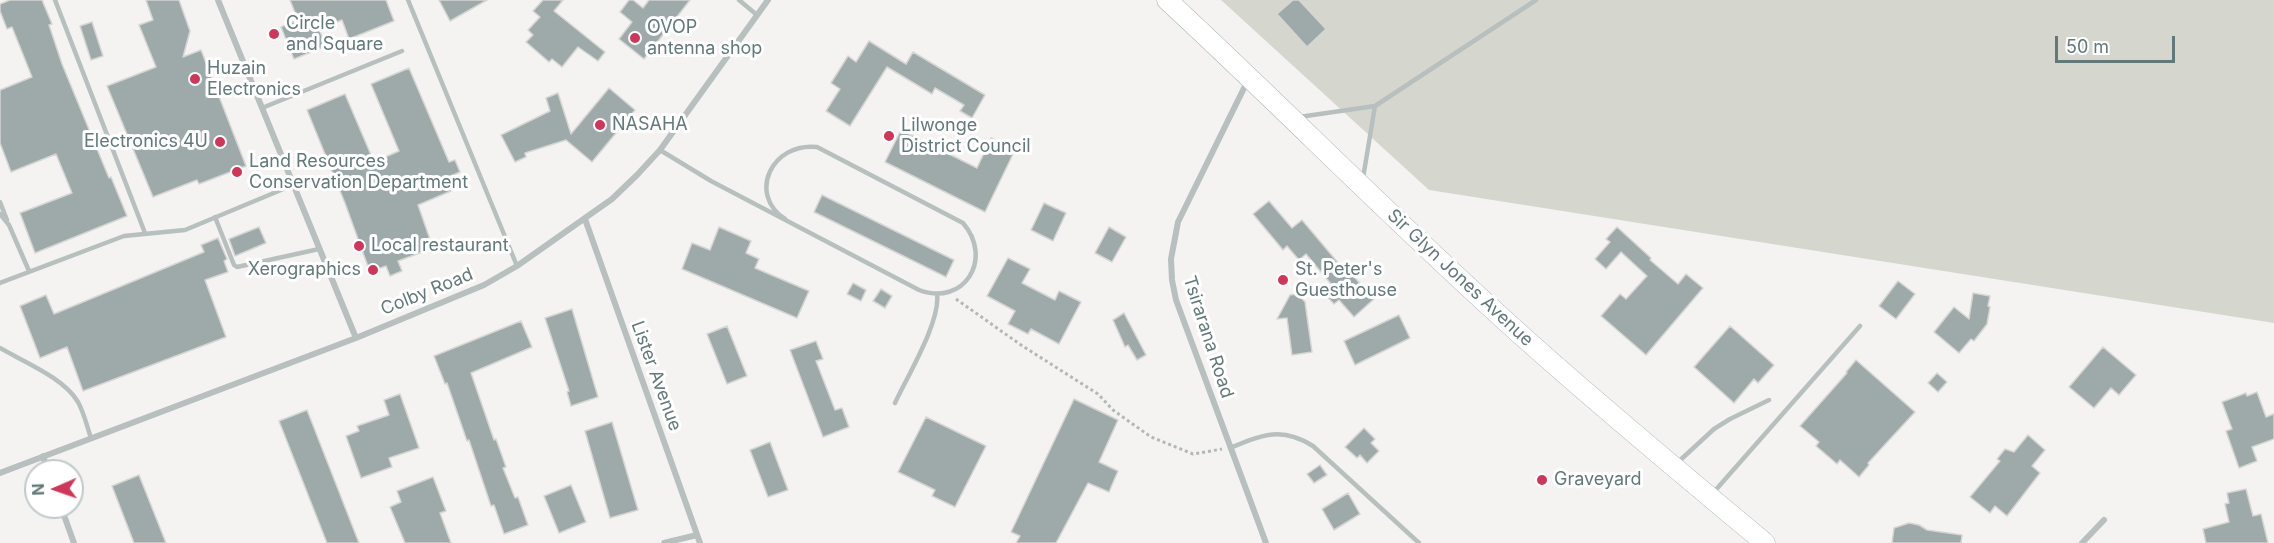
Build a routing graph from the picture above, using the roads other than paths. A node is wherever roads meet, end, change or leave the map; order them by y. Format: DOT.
graph roads {
  1 [pos="55,0"];
  2 [pos="218,0"];
  3 [pos="408,0"];
  4 [pos="739,0"];
  5 [pos="768,0"];
  6 [pos="1167,0"];
  7 [pos="1536,0"];
  8 [pos="757,15"];
  9 [pos="402,51"];
  10 [pos="1250,77"];
  11 [pos="1375,106"];
  12 [pos="262,108"];
  13 [pos="1292,118"];
  14 [pos="660,150"];
  15 [pos="293,185"];
  16 [pos="1361,187"];
  17 [pos="0,202"];
  18 [pos="0,214"];
  19 [pos="215,217"];
  20 [pos="585,219"];
  21 [pos="784,219"];
  22 [pos="9,225"];
  23 [pos="145,233"];
  24 [pos="320,249"];
  25 [pos="517,266"];
  26 [pos="29,271"];
  27 [pos="0,283"];
  28 [pos="937,294"];
  29 [pos="1860,326"];
  30 [pos="356,338"];
  31 [pos="0,348"];
  32 [pos="1769,400"];
  33 [pos="895,403"];
  34 [pos="91,438"];
  35 [pos="1230,448"];
  36 [pos="43,456"];
  37 [pos="44,459"];
  38 [pos="1673,466"];
  39 [pos="0,473"];
  40 [pos="1710,497"];
  41 [pos="65,519"];
  42 [pos="2104,520"];
  43 [pos="697,535"];
  44 [pos="74,543"];
  45 [pos="664,543"];
  46 [pos="700,543"];
  47 [pos="1266,543"];
  48 [pos="1419,543"];
  49 [pos="1765,543"];
  50 [pos="2082,543"];
  1 -- 23 [label="lane"];
  2 -- 12 [label="street"];
  3 -- 25 [label="lane"];
  4 -- 8 [label="lane"];
  5 -- 8 [label="street, Colby Road"];
  6 -- 10 [label="main road, Sir Glyn Jones Avenue"];
  7 -- 11 [label="lane"];
  8 -- 14 [label="street, Colby Road"];
  9 -- 12 [label="lane"];
  10 -- 13 [label="main road, Sir Glyn Jones Avenue"];
  10 -- 35 [label="street, Tsirarana Road"];
  11 -- 13 [label="lane"];
  11 -- 16 [label="lane"];
  12 -- 15 [label="street"];
  13 -- 16 [label="main road, Sir Glyn Jones Avenue"];
  14 -- 20 [label="street, Colby Road"];
  14 -- 21 [label="lane"];
  15 -- 19 [label="lane"];
  15 -- 24 [label="street"];
  16 -- 38 [label="main road, Sir Glyn Jones Avenue"];
  17 -- 22 [label="lane"];
  18 -- 22 [label="lane"];
  19 -- 23 [label="lane"];
  19 -- 24 [label="lane"];
  20 -- 25 [label="street, Colby Road"];
  20 -- 43 [label="street, Lister Avenue"];
  21 -- 28 [label="lane"];
  21 -- 28 [label="lane"];
  22 -- 26 [label="lane"];
  23 -- 26 [label="lane"];
  24 -- 30 [label="street"];
  25 -- 30 [label="street, Colby Road"];
  26 -- 27 [label="lane"];
  28 -- 33 [label="lane"];
  29 -- 40 [label="lane"];
  30 -- 34 [label="street, Colby Road"];
  31 -- 34 [label="lane"];
  32 -- 38 [label="lane"];
  34 -- 36 [label="street, Colby Road"];
  35 -- 47 [label="street, Tsirarana Road"];
  35 -- 48 [label="lane"];
  36 -- 37 [label="street"];
  36 -- 39 [label="street, Colby Road"];
  38 -- 40 [label="main road, Sir Glyn Jones Avenue"];
  40 -- 49 [label="main road, Sir Glyn Jones Avenue"];
  41 -- 44 [label="street"];
  42 -- 50 [label="street"];
  43 -- 45 [label="street"];
  43 -- 46 [label="street, Lister Avenue"];
}
